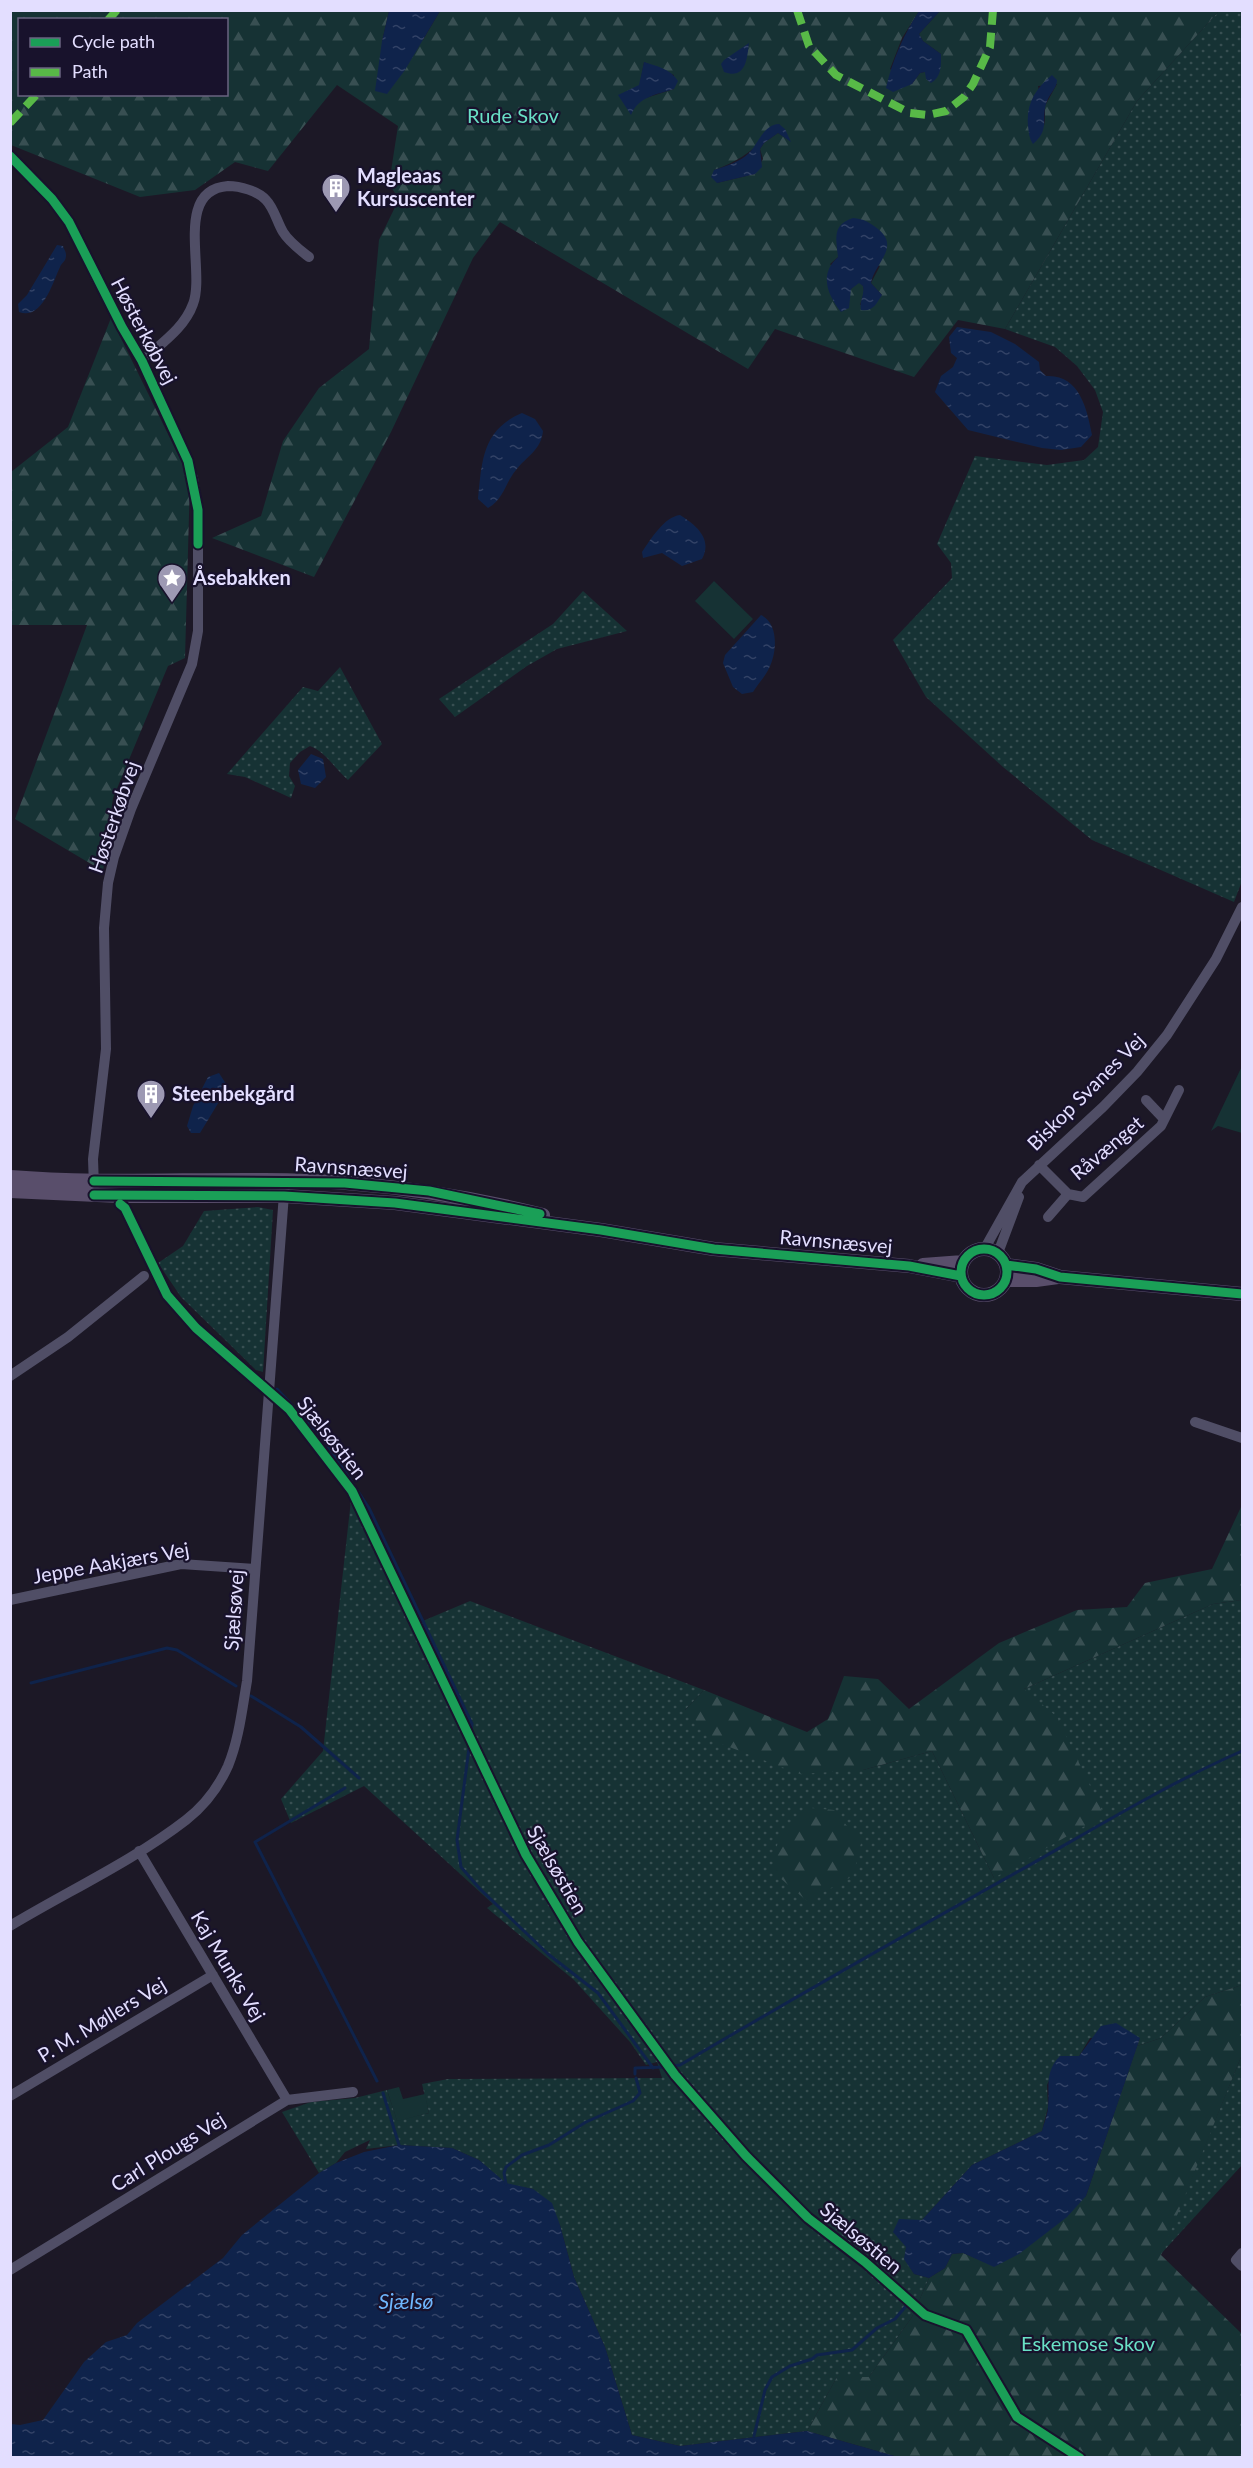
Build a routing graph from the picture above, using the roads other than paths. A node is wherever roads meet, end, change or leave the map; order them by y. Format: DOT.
graph roads {
  1 [pos="10,156"];
  2 [pos="309,257"];
  3 [pos="142,361"];
  4 [pos="1242,907"];
  5 [pos="1179,1090"];
  6 [pos="1146,1100"];
  7 [pos="1164,1119"];
  8 [pos="1039,1165"];
  9 [pos="10,1177"];
  10 [pos="94,1181"];
  11 [pos="285,1181"];
  12 [pos="10,1191"];
  13 [pos="1068,1194"];
  14 [pos="94,1195"];
  15 [pos="284,1196"];
  16 [pos="1048,1217"];
  17 [pos="601,1230"];
  18 [pos="991,1251"];
  19 [pos="1006,1265"];
  20 [pos="962,1269"];
  21 [pos="144,1276"];
  22 [pos="1060,1276"];
  23 [pos="1006,1280"];
  24 [pos="1242,1296"];
  25 [pos="10,1376"];
  26 [pos="1195,1422"];
  27 [pos="1242,1438"];
  28 [pos="255,1569"];
  29 [pos="10,1600"];
  30 [pos="139,1851"];
  31 [pos="11,1923"];
  32 [pos="213,1975"];
  33 [pos="353,2092"];
  34 [pos="10,2096"];
  35 [pos="287,2100"];
  36 [pos="1242,2253"];
  37 [pos="1242,2266"];
  38 [pos="10,2270"];
  1 -- 3 [label="street, Høsterkøbvej"];
  2 -- 3 [label="street, Høsterkøbvej"];
  3 -- 10 [label="street, Høsterkøbvej"];
  4 -- 8 [label="street, Biskop Svanes Vej"];
  5 -- 7 [label="street, Råvænget"];
  6 -- 7 [label="street, Råvænget"];
  7 -- 13 [label="street, Råvænget"];
  8 -- 13 [label="street, Råvænget"];
  8 -- 18 [label="street, Biskop Svanes Vej"];
  9 -- 10 [label="main road, Ravnsnæsvej"];
  10 -- 11 [label="main road, Ravnsnæsvej"];
  10 -- 14 [label="street, Høsterkøbvej"];
  11 -- 15 [label="street, Sjælsøvej"];
  11 -- 17 [label="main road, Ravnsnæsvej"];
  12 -- 14 [label="main road, Ravnsnæsvej"];
  13 -- 16 [label="street, Råvænget"];
  14 -- 15 [label="main road, Ravnsnæsvej"];
  15 -- 17 [label="main road, Ravnsnæsvej"];
  15 -- 28 [label="street, Sjælsøvej"];
  17 -- 20 [label="main road, Ravnsnæsvej"];
  18 -- 19 [label="main road"];
  18 -- 20 [label="main road"];
  19 -- 22 [label="main road"];
  19 -- 23 [label="main road"];
  20 -- 23 [label="main road"];
  21 -- 25 [label="street"];
  22 -- 23 [label="main road"];
  22 -- 24 [label="main road"];
  26 -- 27 [label="street"];
  28 -- 29 [label="street, Jeppe Aakjærs Vej"];
  28 -- 30 [label="street, Sjælsøvej"];
  30 -- 31 [label="street, Sjælsøvej"];
  30 -- 32 [label="street, Kaj Munks Vej"];
  32 -- 34 [label="street, P. M. Møllers Vej"];
  32 -- 35 [label="street, Kaj Munks Vej"];
  33 -- 35 [label="street, Carl Plougs Vej"];
  35 -- 38 [label="street, Carl Plougs Vej"];
  36 -- 37 [label="street"];
}
